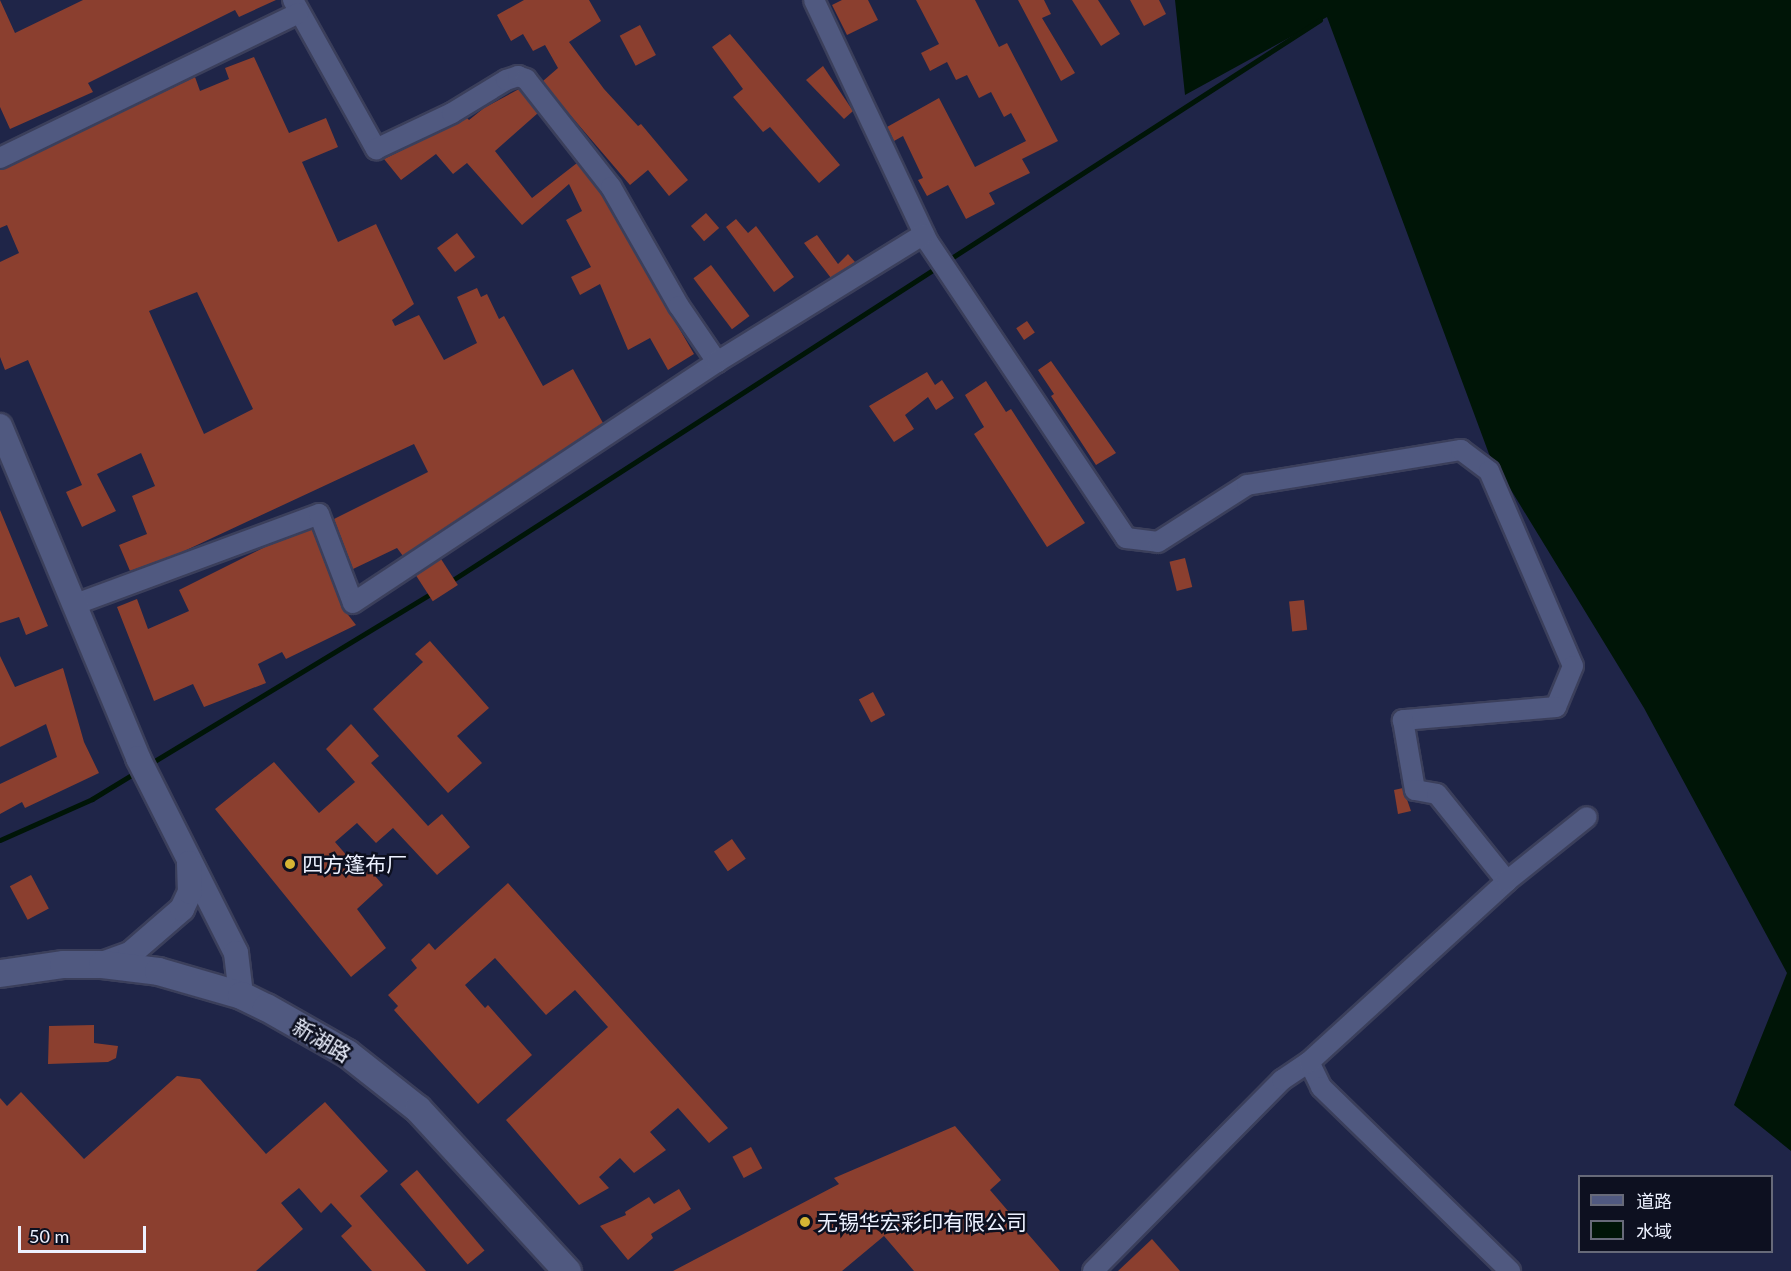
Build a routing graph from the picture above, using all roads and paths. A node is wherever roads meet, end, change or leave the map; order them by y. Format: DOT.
graph roads {
  1 [pos="813,0"];
  2 [pos="296,7"];
  3 [pos="0,158"];
  4 [pos="926,238"];
  5 [pos="717,362"];
  6 [pos="0,426"];
  7 [pos="76,604"];
  8 [pos="1587,817"];
  9 [pos="187,855"];
  10 [pos="1507,882"];
  11 [pos="102,964"];
  12 [pos="0,973"];
  13 [pos="241,995"];
  14 [pos="1309,1062"];
  15 [pos="567,1271"];
  16 [pos="1093,1271"];
  17 [pos="1510,1271"];
  1 -- 4 [label="street"];
  2 -- 3 [label="street"];
  2 -- 5 [label="street"];
  4 -- 5 [label="street"];
  4 -- 10 [label="street"];
  5 -- 7 [label="street"];
  6 -- 7 [label="street"];
  7 -- 9 [label="street"];
  8 -- 10 [label="street"];
  9 -- 11 [label="street"];
  9 -- 13 [label="street"];
  10 -- 14 [label="street"];
  11 -- 12 [label="main road, 新湖路"];
  11 -- 13 [label="main road, 新湖路"];
  13 -- 15 [label="main road, 新湖路"];
  14 -- 16 [label="street"];
  14 -- 17 [label="street"];
}
